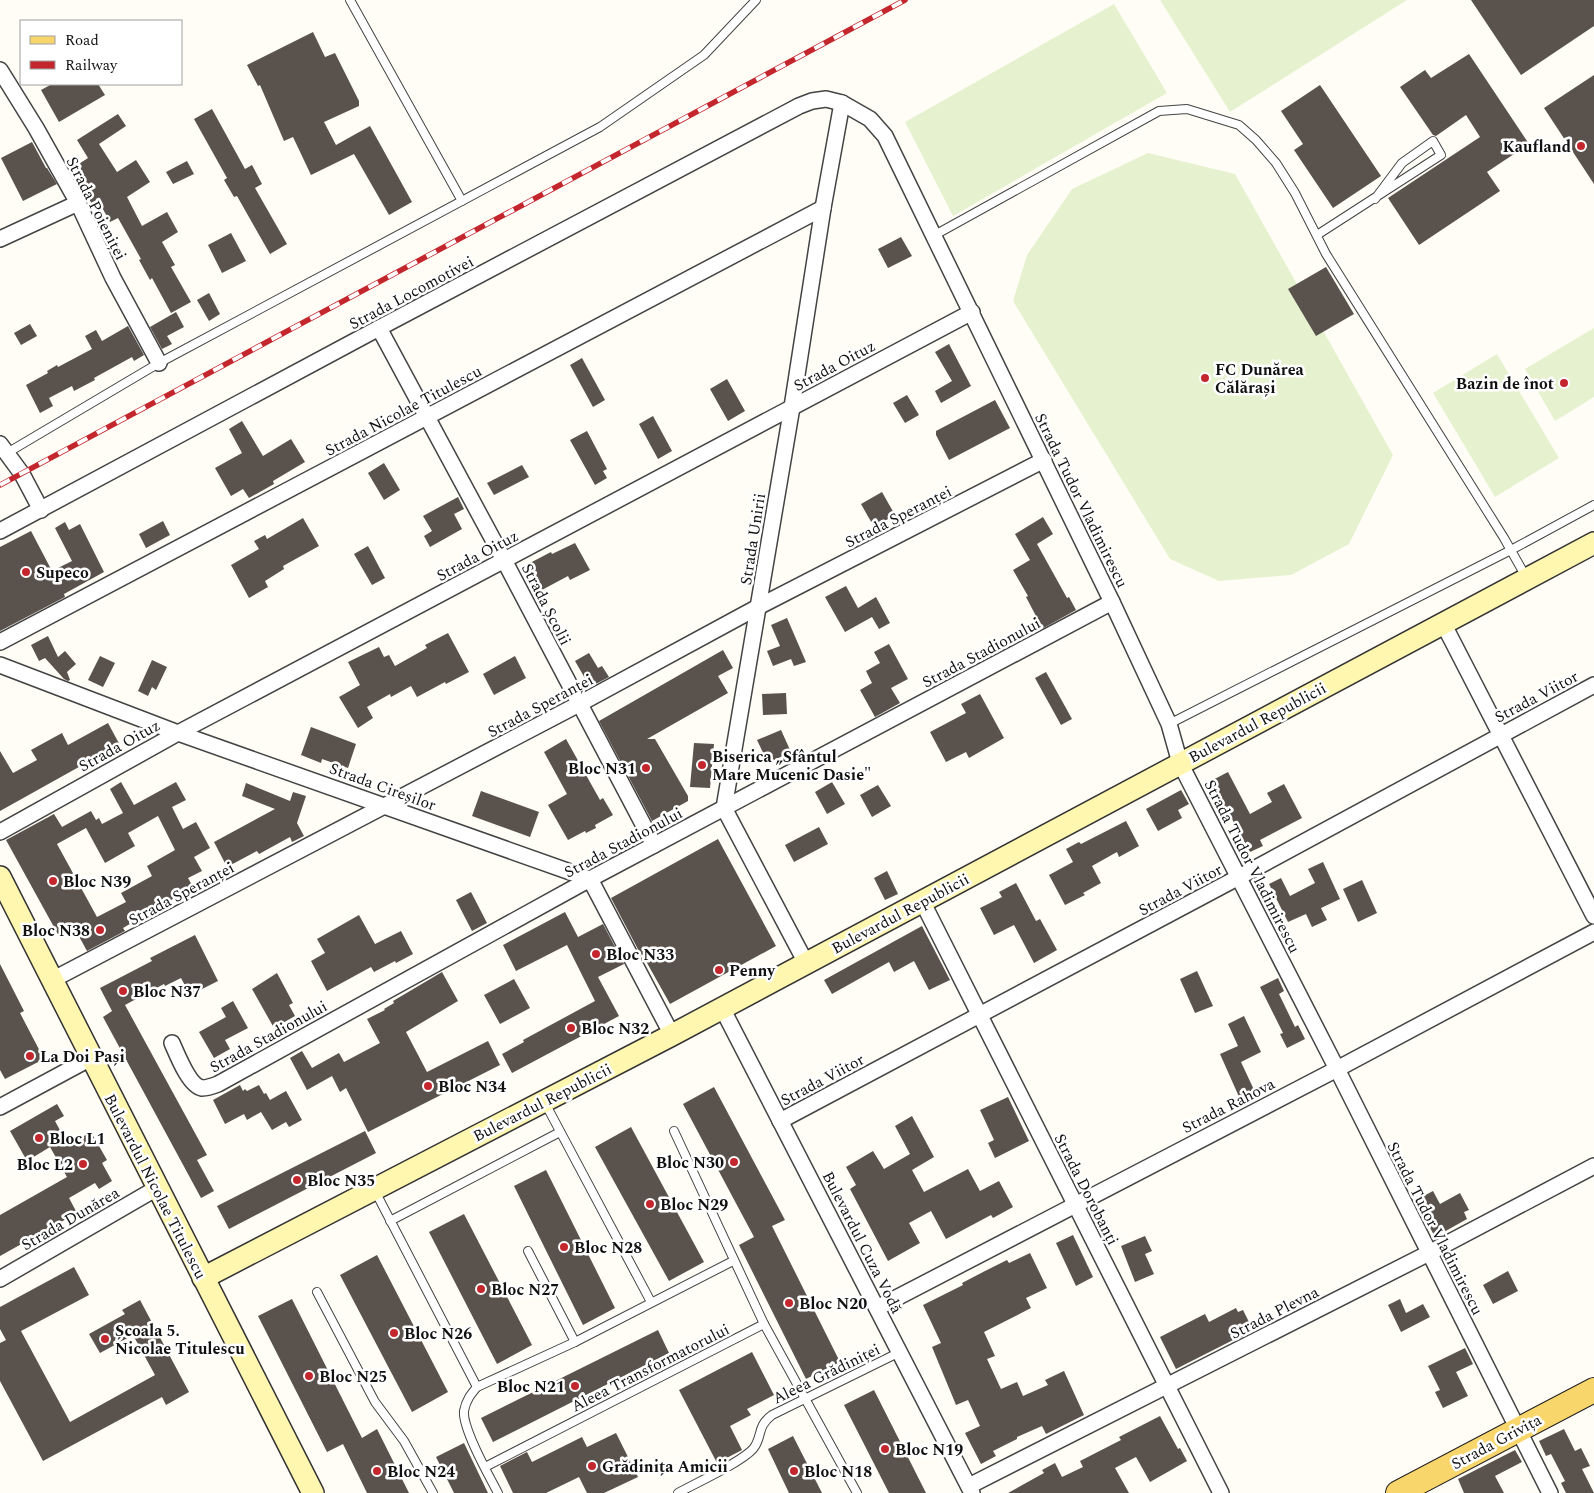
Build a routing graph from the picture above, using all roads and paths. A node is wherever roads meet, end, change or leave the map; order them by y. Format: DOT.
graph roads {
  1 [pos="350,0"];
  2 [pos="756,0"];
  3 [pos="0,70"];
  4 [pos="842,103"];
  5 [pos="1375,199"];
  6 [pos="462,201"];
  7 [pos="78,203"];
  8 [pos="822,208"];
  9 [pos="1317,235"];
  10 [pos="933,236"];
  11 [pos="0,239"];
  12 [pos="972,312"];
  13 [pos="379,328"];
  14 [pos="159,363"];
  15 [pos="792,407"];
  16 [pos="428,416"];
  17 [pos="2,451"];
  18 [pos="1044,460"];
  19 [pos="1594,504"];
  20 [pos="41,510"];
  21 [pos="0,531"];
  22 [pos="1594,543"];
  23 [pos="1510,550"];
  24 [pos="504,560"];
  25 [pos="1527,578"];
  26 [pos="1112,602"];
  27 [pos="758,607"];
  28 [pos="1443,623"];
  29 [pos="0,642"];
  30 [pos="0,665"];
  31 [pos="1594,685"];
  32 [pos="579,704"];
  33 [pos="1169,724"];
  34 [pos="178,732"];
  35 [pos="1500,735"];
  36 [pos="1180,763"];
  37 [pos="386,806"];
  38 [pos="724,808"];
  39 [pos="0,832"];
  40 [pos="654,845"];
  41 [pos="1239,877"];
  42 [pos="0,878"];
  43 [pos="590,879"];
  44 [pos="922,900"];
  45 [pos="1594,916"];
  46 [pos="1594,932"];
  47 [pos="806,963"];
  48 [pos="52,980"];
  49 [pos="722,1008"];
  50 [pos="980,1015"];
  51 [pos="672,1034"];
  52 [pos="172,1043"];
  53 [pos="91,1058"];
  54 [pos="1337,1069"];
  55 [pos="544,1101"];
  56 [pos="0,1107"];
  57 [pos="780,1121"];
  58 [pos="674,1131"];
  59 [pos="560,1132"];
  60 [pos="1594,1166"];
  61 [pos="157,1188"];
  62 [pos="374,1189"];
  63 [pos="1076,1203"];
  64 [pos="390,1221"];
  65 [pos="528,1251"];
  66 [pos="1429,1253"];
  67 [pos="734,1261"];
  68 [pos="203,1278"];
  69 [pos="0,1279"];
  70 [pos="317,1292"];
  71 [pos="651,1302"];
  72 [pos="877,1308"];
  73 [pos="764,1324"];
  74 [pos="575,1342"];
  75 [pos="900,1352"];
  76 [pos="1167,1386"];
  77 [pos="478,1388"];
  78 [pos="1594,1390"];
  79 [pos="805,1400"];
  80 [pos="1518,1429"];
  81 [pos="484,1467"];
  82 [pos="970,1489"];
  83 [pos="313,1493"];
  84 [pos="433,1493"];
  85 [pos="498,1493"];
  86 [pos="678,1493"];
  87 [pos="856,1493"];
  88 [pos="1220,1493"];
  89 [pos="1398,1493"];
  90 [pos="1550,1493"];
  1 -- 6 [label="lane"];
  2 -- 6 [label="lane"];
  3 -- 7 [label="street, Strada Poieniței"];
  4 -- 8 [label="street, Strada Unirii"];
  4 -- 10 [label="street, Strada Tudor Vladimirescu"];
  4 -- 13 [label="street, Strada Locomotivei"];
  5 -- 5 [label="lane"];
  5 -- 9 [label="lane"];
  6 -- 14 [label="lane"];
  7 -- 11 [label="street"];
  7 -- 14 [label="street, Strada Poieniței"];
  8 -- 15 [label="street, Strada Unirii"];
  8 -- 16 [label="street, Strada Nicolae Titulescu"];
  9 -- 10 [label="lane"];
  9 -- 23 [label="lane"];
  10 -- 12 [label="street, Strada Tudor Vladimirescu"];
  12 -- 15 [label="street, Strada Oituz"];
  12 -- 18 [label="street, Strada Tudor Vladimirescu"];
  13 -- 16 [label="street, Strada Școlii"];
  13 -- 20 [label="street, Strada Locomotivei"];
  14 -- 17 [label="lane"];
  15 -- 24 [label="street, Strada Oituz"];
  15 -- 27 [label="street, Strada Unirii"];
  16 -- 24 [label="street, Strada Școlii"];
  16 -- 29 [label="street, Strada Nicolae Titulescu"];
  17 -- 20 [label="street"];
  18 -- 26 [label="street, Strada Tudor Vladimirescu"];
  18 -- 27 [label="street, Strada Speranței"];
  19 -- 23 [label="lane"];
  20 -- 21 [label="street, Strada Locomotivei"];
  22 -- 25 [label="main road, Bulevardul Republicii"];
  23 -- 25 [label="lane"];
  23 -- 33 [label="lane"];
  24 -- 32 [label="street, Strada Școlii"];
  24 -- 34 [label="street, Strada Oituz"];
  25 -- 28 [label="main road, Bulevardul Republicii"];
  26 -- 33 [label="street, Strada Tudor Vladimirescu"];
  26 -- 38 [label="street, Strada Stadionului"];
  27 -- 32 [label="street, Strada Speranței"];
  27 -- 38 [label="street, Strada Unirii"];
  28 -- 35 [label="street"];
  28 -- 36 [label="main road, Bulevardul Republicii"];
  30 -- 34 [label="street, Strada Cireșilor"];
  31 -- 35 [label="street, Strada Viitor"];
  32 -- 37 [label="street, Strada Speranței"];
  32 -- 40 [label="street, Strada Școlii"];
  33 -- 36 [label="street, Strada Tudor Vladimirescu"];
  34 -- 37 [label="street, Strada Cireșilor"];
  34 -- 39 [label="street, Strada Oituz"];
  35 -- 41 [label="street, Strada Viitor"];
  35 -- 45 [label="street"];
  36 -- 41 [label="street, Strada Tudor Vladimirescu"];
  36 -- 44 [label="main road, Bulevardul Republicii"];
  37 -- 43 [label="street, Strada Cireșilor"];
  37 -- 48 [label="street, Strada Speranței"];
  38 -- 40 [label="street, Strada Stadionului"];
  38 -- 47 [label="street"];
  40 -- 43 [label="street, Strada Stadionului"];
  41 -- 50 [label="street, Strada Viitor"];
  41 -- 54 [label="street, Strada Tudor Vladimirescu"];
  42 -- 48 [label="main road, Bulevardul Nicolae Titulescu"];
  43 -- 51 [label="street"];
  43 -- 52 [label="street, Strada Stadionului"];
  44 -- 47 [label="main road, Bulevardul Republicii"];
  44 -- 50 [label="street, Strada Dorobanți"];
  46 -- 54 [label="street, Strada Rahova"];
  47 -- 49 [label="main road, Bulevardul Republicii"];
  48 -- 53 [label="main road, Bulevardul Nicolae Titulescu"];
  49 -- 51 [label="main road, Bulevardul Republicii"];
  49 -- 57 [label="street, Bulevardul Cuza Vodă"];
  50 -- 57 [label="street, Strada Viitor"];
  50 -- 63 [label="street, Strada Dorobanți"];
  51 -- 55 [label="main road, Bulevardul Republicii"];
  53 -- 56 [label="street"];
  53 -- 61 [label="main road, Bulevardul Nicolae Titulescu"];
  54 -- 63 [label="street, Strada Rahova"];
  54 -- 66 [label="street, Strada Tudor Vladimirescu"];
  55 -- 59 [label="lane"];
  55 -- 62 [label="main road, Bulevardul Republicii"];
  57 -- 72 [label="street, Bulevardul Cuza Vodă"];
  58 -- 67 [label="lane"];
  59 -- 64 [label="lane"];
  59 -- 71 [label="lane"];
  60 -- 66 [label="street, Strada Plevna"];
  61 -- 68 [label="main road, Bulevardul Nicolae Titulescu"];
  61 -- 69 [label="street, Strada Dunărea"];
  62 -- 64 [label="lane"];
  62 -- 68 [label="main road, Bulevardul Republicii"];
  63 -- 72 [label="street, Strada Rahova"];
  63 -- 76 [label="street, Strada Dorobanți"];
  64 -- 77 [label="lane"];
  65 -- 74 [label="lane"];
  66 -- 76 [label="street, Strada Plevna"];
  66 -- 80 [label="street, Strada Tudor Vladimirescu"];
  67 -- 71 [label="lane"];
  67 -- 73 [label="lane"];
  68 -- 83 [label="main road, Bulevardul Nicolae Titulescu"];
  70 -- 84 [label="lane"];
  71 -- 74 [label="lane"];
  72 -- 75 [label="street, Bulevardul Cuza Vodă"];
  73 -- 79 [label="lane"];
  73 -- 81 [label="lane, Aleea Transformatorului"];
  74 -- 77 [label="lane"];
  75 -- 79 [label="lane, Aleea Grădiniței"];
  75 -- 82 [label="street, Bulevardul Cuza Vodă"];
  76 -- 82 [label="street, Strada Plevna"];
  76 -- 88 [label="street, Strada Dorobanți"];
  77 -- 81 [label="lane"];
  78 -- 80 [label="main road, Strada Grivița"];
  79 -- 86 [label="lane, Aleea Grădiniței"];
  79 -- 87 [label="lane"];
  80 -- 89 [label="main road, Strada Grivița"];
  80 -- 90 [label="street, Strada Tudor Vladimirescu"];
  81 -- 85 [label="lane"];
}
